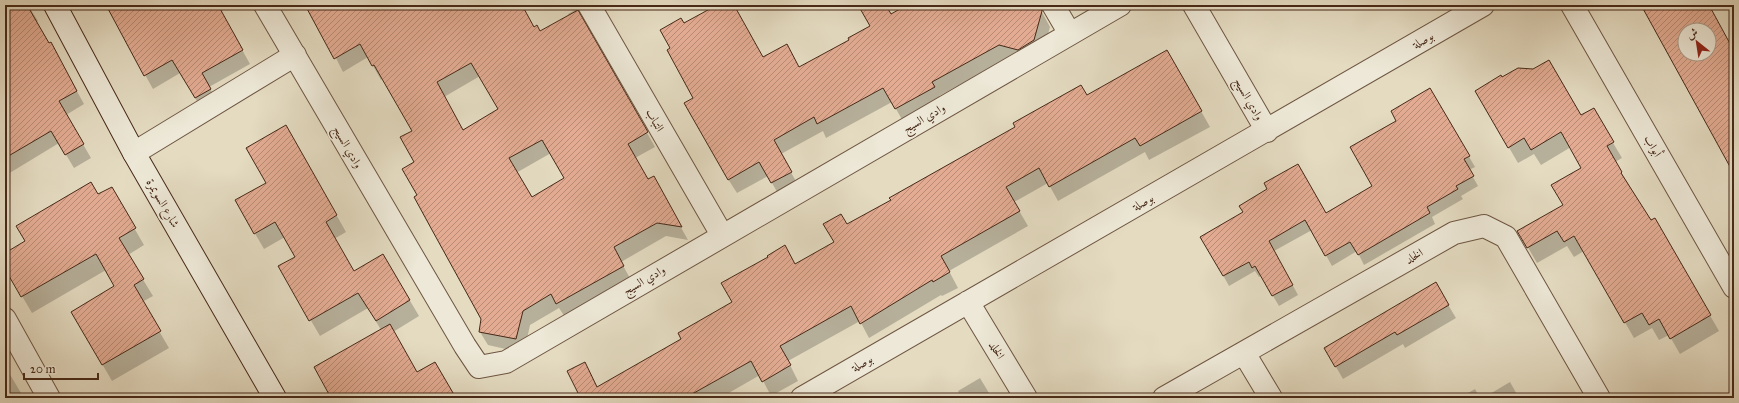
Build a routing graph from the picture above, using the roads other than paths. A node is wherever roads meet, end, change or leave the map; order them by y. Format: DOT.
graph roads {
  1 [pos="55,5"];
  2 [pos="265,5"];
  3 [pos="589,5"];
  4 [pos="1053,5"];
  5 [pos="1120,5"];
  6 [pos="1194,5"];
  7 [pos="1483,5"];
  8 [pos="1572,5"];
  9 [pos="1070,34"];
  10 [pos="295,55"];
  11 [pos="1267,131"];
  12 [pos="134,153"];
  13 [pos="722,234"];
  14 [pos="1734,287"];
  15 [pos="968,302"];
  16 [pos="5,319"];
  17 [pos="1244,353"];
  18 [pos="49,398"];
  19 [pos="275,398"];
  20 [pos="802,398"];
  21 [pos="1026,398"];
  22 [pos="1164,398"];
  23 [pos="1271,398"];
  24 [pos="1599,398"];
  1 -- 12 [label="street, شارع السويمرة"];
  2 -- 10 [label="street, وادي السيج"];
  3 -- 13 [label="street, التباب"];
  4 -- 9 [label="street"];
  5 -- 9 [label="street, وادي السيج"];
  6 -- 11 [label="street, وادي السيج"];
  7 -- 11 [label="street, بوصلة"];
  8 -- 14 [label="street, أبواب"];
  9 -- 13 [label="street, وادي السيج"];
  10 -- 12 [label="street"];
  10 -- 13 [label="street, وادي السيج"];
  11 -- 15 [label="street, بوصلة"];
  12 -- 19 [label="street, شارع السويمرة"];
  15 -- 20 [label="street, بوصلة"];
  15 -- 21 [label="street, الخلد"];
  16 -- 18 [label="street"];
  17 -- 22 [label="street, الخلد"];
  17 -- 23 [label="street"];
  17 -- 24 [label="street, الخلد"];
}
